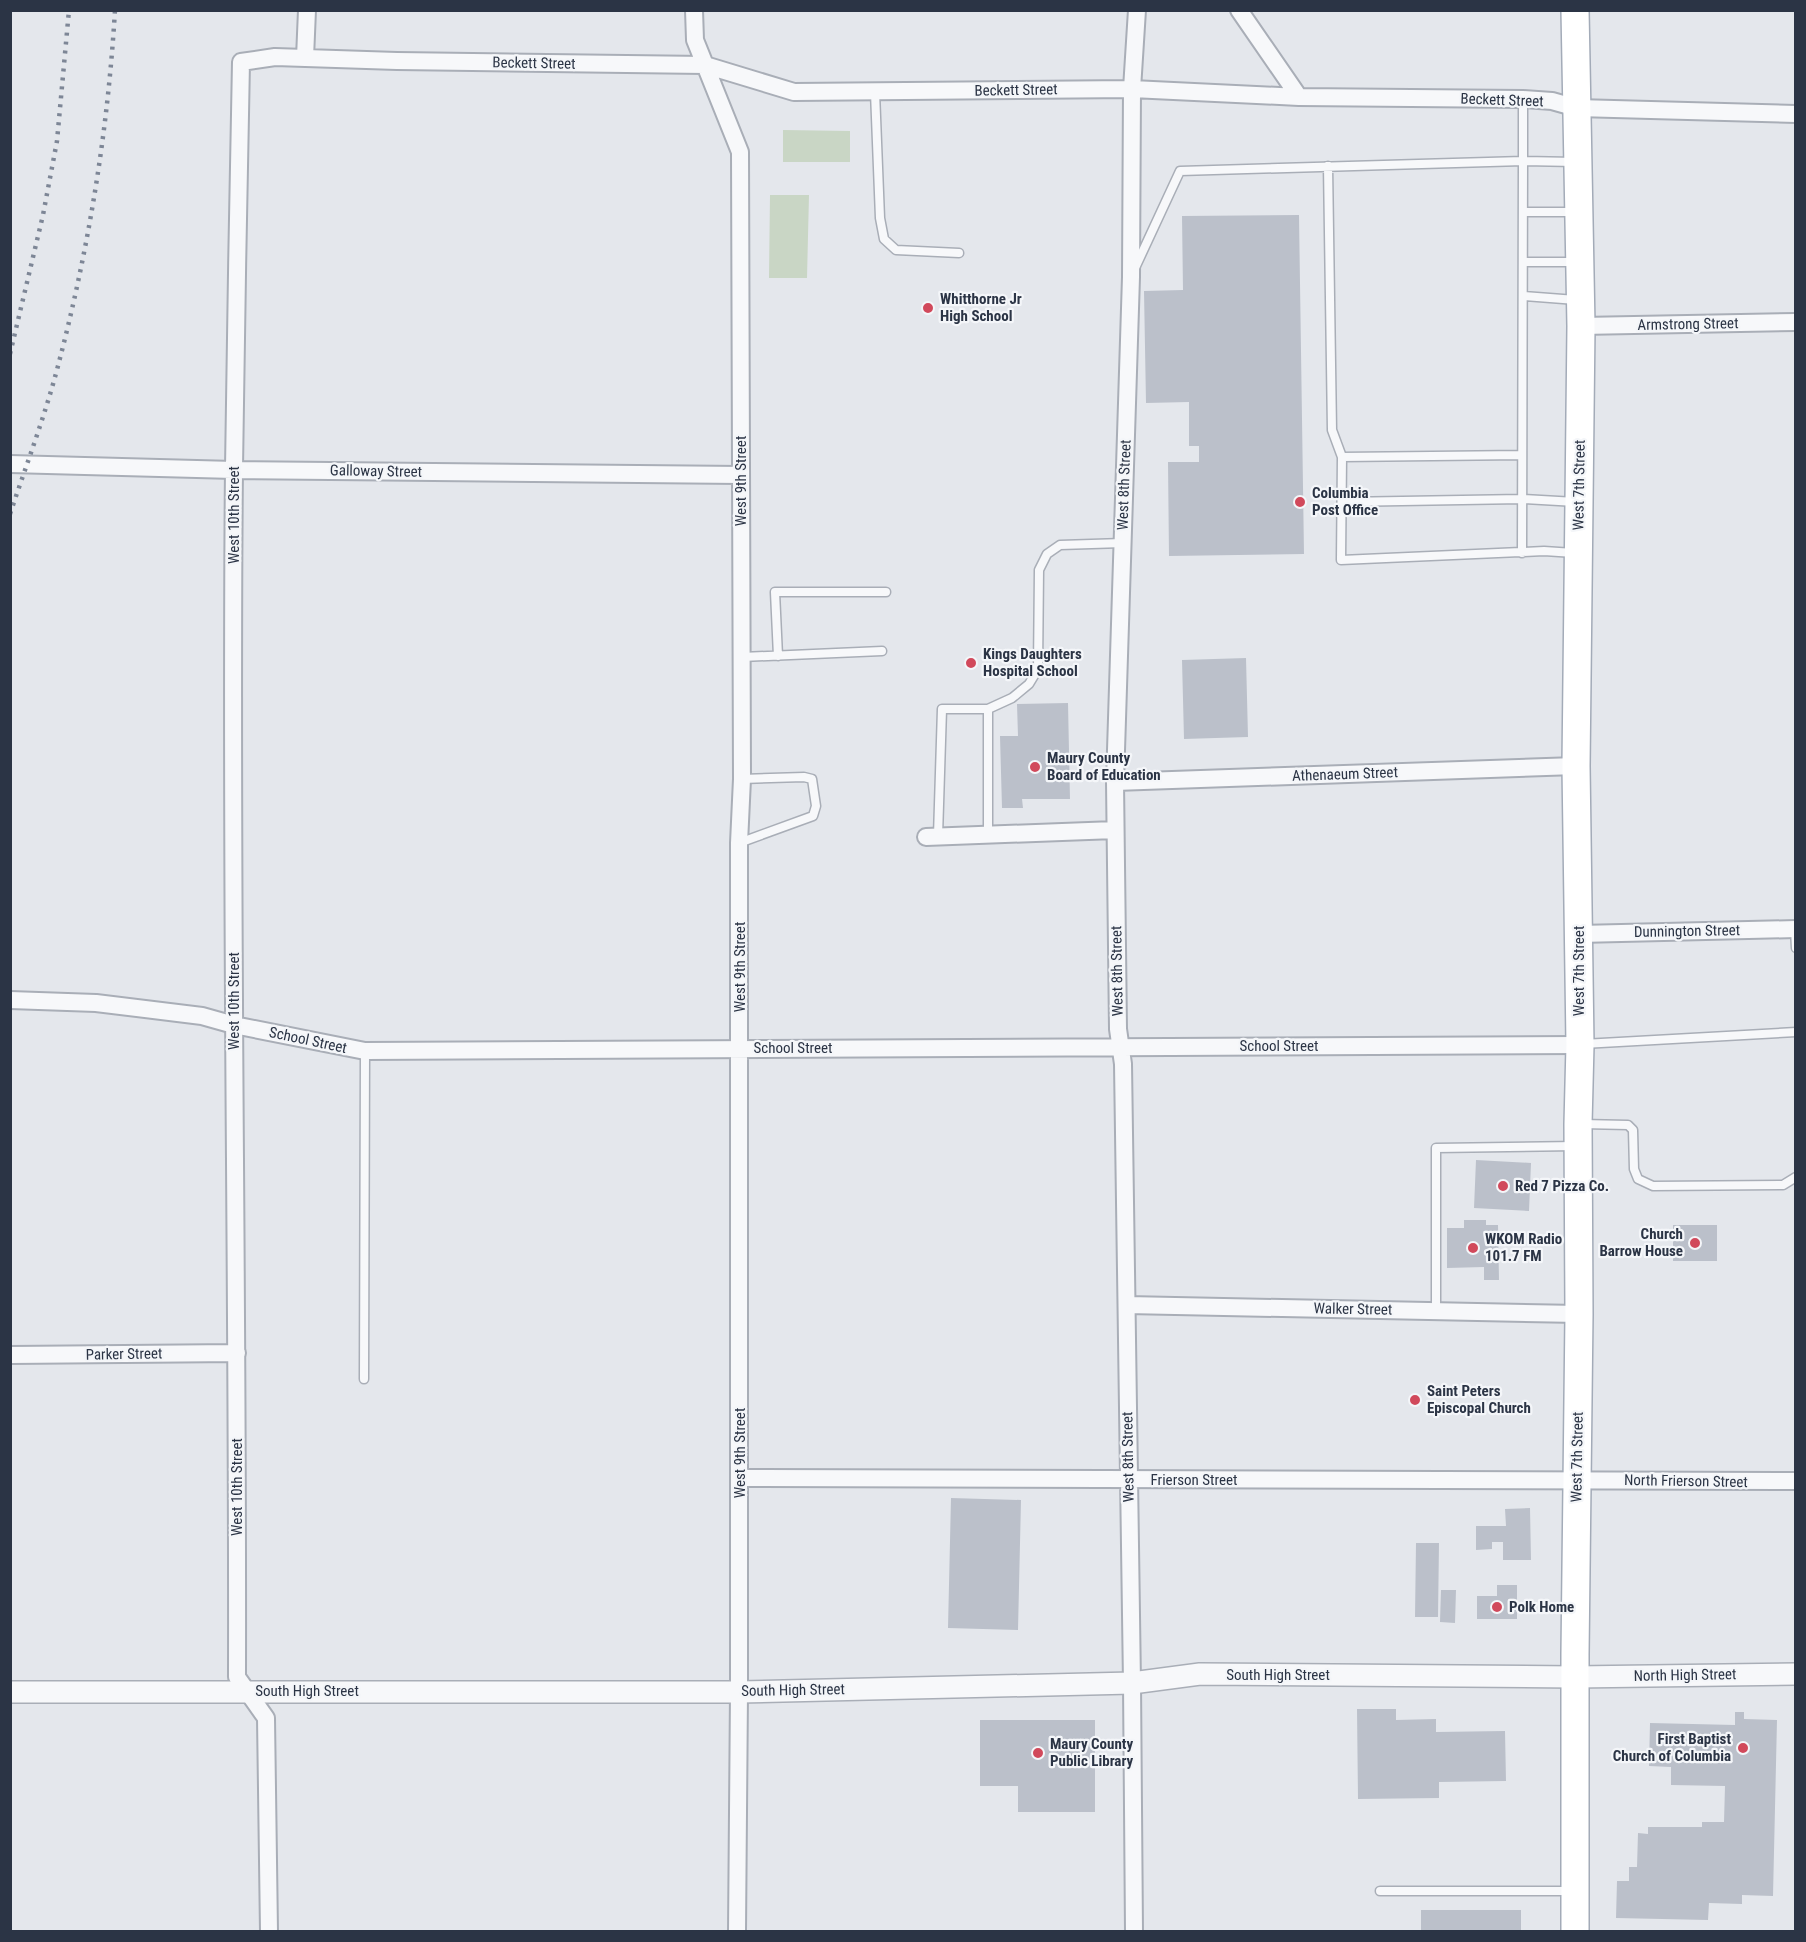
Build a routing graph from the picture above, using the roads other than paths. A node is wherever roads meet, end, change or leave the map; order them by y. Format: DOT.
graph roads {
  1 [pos="307,10"];
  2 [pos="694,10"];
  3 [pos="1137,10"];
  4 [pos="1239,10"];
  5 [pos="1575,10"];
  6 [pos="305,58"];
  7 [pos="241,62"];
  8 [pos="705,65"];
  9 [pos="1132,89"];
  10 [pos="875,92"];
  11 [pos="1299,97"];
  12 [pos="1524,99"];
  13 [pos="1577,108"];
  14 [pos="1796,114"];
  15 [pos="1523,161"];
  16 [pos="1578,162"];
  17 [pos="1328,166"];
  18 [pos="1523,212"];
  19 [pos="1579,212"];
  20 [pos="959,252"];
  21 [pos="1523,262"];
  22 [pos="1580,262"];
  23 [pos="1131,277"];
  24 [pos="1523,296"];
  25 [pos="1581,313"];
  26 [pos="1796,322"];
  27 [pos="1522,454"];
  28 [pos="1342,458"];
  29 [pos="10,464"];
  30 [pos="234,470"];
  31 [pos="741,475"];
  32 [pos="1522,499"];
  33 [pos="1342,502"];
  34 [pos="1579,502"];
  35 [pos="1123,543"];
  36 [pos="1522,552"];
  37 [pos="1578,553"];
  38 [pos="886,592"];
  39 [pos="882,651"];
  40 [pos="778,656"];
  41 [pos="742,657"];
  42 [pos="988,709"];
  43 [pos="1576,766"];
  44 [pos="742,779"];
  45 [pos="1115,782"];
  46 [pos="1115,830"];
  47 [pos="988,834"];
  48 [pos="932,836"];
  49 [pos="739,843"];
  50 [pos="1795,929"];
  51 [pos="1579,934"];
  52 [pos="1796,948"];
  53 [pos="10,1000"];
  54 [pos="234,1025"];
  55 [pos="1796,1032"];
  56 [pos="1580,1045"];
  57 [pos="1121,1047"];
  58 [pos="740,1048"];
  59 [pos="364,1051"];
  60 [pos="1578,1135"];
  61 [pos="1796,1177"];
  62 [pos="1127,1305"];
  63 [pos="1436,1311"];
  64 [pos="1579,1314"];
  65 [pos="237,1353"];
  66 [pos="10,1355"];
  67 [pos="364,1379"];
  68 [pos="740,1478"];
  69 [pos="1128,1480"];
  70 [pos="1576,1480"];
  71 [pos="1796,1481"];
  72 [pos="1796,1674"];
  73 [pos="1575,1677"];
  74 [pos="1132,1683"];
  75 [pos="247,1690"];
  76 [pos="10,1692"];
  77 [pos="739,1692"];
  78 [pos="1380,1890"];
  79 [pos="1575,1891"];
  80 [pos="269,1932"];
  81 [pos="737,1932"];
  82 [pos="1134,1932"];
  83 [pos="1575,1932"];
  1 -- 6 [label="street"];
  2 -- 8 [label="street, West 9th Street"];
  3 -- 9 [label="street, West 8th Street"];
  4 -- 11 [label="street"];
  5 -- 13 [label="main road, West 7th Street"];
  6 -- 7 [label="street, Beckett Street"];
  6 -- 8 [label="street, Beckett Street"];
  7 -- 30 [label="street, West 10th Street"];
  8 -- 10 [label="street, Beckett Street"];
  8 -- 31 [label="street, West 9th Street"];
  9 -- 10 [label="street, Beckett Street"];
  9 -- 11 [label="street, Beckett Street"];
  9 -- 23 [label="street, West 8th Street"];
  10 -- 20 [label="lane"];
  11 -- 12 [label="street, Beckett Street"];
  12 -- 13 [label="street, Beckett Street"];
  12 -- 15 [label="lane"];
  13 -- 14 [label="street, Beckett Street"];
  13 -- 16 [label="main road, West 7th Street"];
  15 -- 16 [label="lane"];
  15 -- 17 [label="lane"];
  15 -- 18 [label="lane"];
  16 -- 19 [label="main road, West 7th Street"];
  17 -- 23 [label="lane"];
  17 -- 28 [label="lane"];
  18 -- 19 [label="lane"];
  18 -- 21 [label="lane"];
  19 -- 22 [label="main road, West 7th Street"];
  21 -- 22 [label="lane"];
  21 -- 24 [label="lane"];
  22 -- 25 [label="main road, West 7th Street"];
  23 -- 35 [label="street, West 8th Street"];
  24 -- 25 [label="lane"];
  24 -- 27 [label="lane"];
  25 -- 26 [label="street, Armstrong Street"];
  25 -- 34 [label="main road, West 7th Street"];
  27 -- 28 [label="lane"];
  27 -- 32 [label="lane"];
  28 -- 33 [label="lane"];
  29 -- 30 [label="street, Galloway Street"];
  30 -- 31 [label="street, Galloway Street"];
  30 -- 54 [label="street, West 10th Street"];
  31 -- 41 [label="street, West 9th Street"];
  32 -- 33 [label="lane"];
  32 -- 34 [label="lane"];
  32 -- 36 [label="lane"];
  33 -- 36 [label="lane"];
  34 -- 37 [label="main road, West 7th Street"];
  35 -- 42 [label="lane"];
  35 -- 45 [label="street, West 8th Street"];
  36 -- 37 [label="lane"];
  37 -- 43 [label="main road, West 7th Street"];
  38 -- 40 [label="lane"];
  39 -- 40 [label="lane"];
  40 -- 41 [label="lane"];
  41 -- 44 [label="street, West 9th Street"];
  42 -- 47 [label="lane"];
  42 -- 48 [label="lane"];
  43 -- 45 [label="street, Athenaeum Street"];
  43 -- 51 [label="main road, West 7th Street"];
  44 -- 49 [label="street, West 9th Street"];
  44 -- 49 [label="lane"];
  45 -- 46 [label="street, West 8th Street"];
  46 -- 47 [label="street"];
  46 -- 57 [label="street, West 8th Street"];
  47 -- 48 [label="street"];
  49 -- 58 [label="street, West 9th Street"];
  50 -- 51 [label="street, Dunnington Street"];
  50 -- 52 [label="lane"];
  51 -- 56 [label="main road, West 7th Street"];
  53 -- 54 [label="street, School Street"];
  54 -- 59 [label="street, School Street"];
  54 -- 65 [label="street, West 10th Street"];
  55 -- 56 [label="lane"];
  56 -- 57 [label="street, School Street"];
  56 -- 60 [label="main road, West 7th Street"];
  57 -- 58 [label="street, School Street"];
  57 -- 62 [label="street, West 8th Street"];
  58 -- 59 [label="street, School Street"];
  58 -- 68 [label="street, West 9th Street"];
  59 -- 67 [label="lane"];
  60 -- 61 [label="lane"];
  60 -- 63 [label="lane"];
  60 -- 64 [label="main road, West 7th Street"];
  62 -- 63 [label="street, Walker Street"];
  62 -- 69 [label="street, West 8th Street"];
  63 -- 64 [label="street, Walker Street"];
  64 -- 70 [label="main road, West 7th Street"];
  65 -- 66 [label="street, Parker Street"];
  65 -- 75 [label="street, West 10th Street"];
  68 -- 69 [label="street, Frierson Street"];
  68 -- 77 [label="street, West 9th Street"];
  69 -- 70 [label="street, Frierson Street"];
  69 -- 74 [label="street, West 8th Street"];
  70 -- 71 [label="street, North Frierson Street"];
  70 -- 73 [label="main road, West 7th Street"];
  72 -- 73 [label="street, North High Street"];
  73 -- 74 [label="street, South High Street"];
  73 -- 79 [label="main road, West 7th Street"];
  74 -- 77 [label="street, South High Street"];
  74 -- 82 [label="street, West 8th Street"];
  75 -- 76 [label="street, South High Street"];
  75 -- 77 [label="street, South High Street"];
  75 -- 80 [label="street, West 10th Street"];
  77 -- 81 [label="street, West 9th Street"];
  78 -- 79 [label="lane"];
  79 -- 83 [label="main road, West 7th Street"];
}
